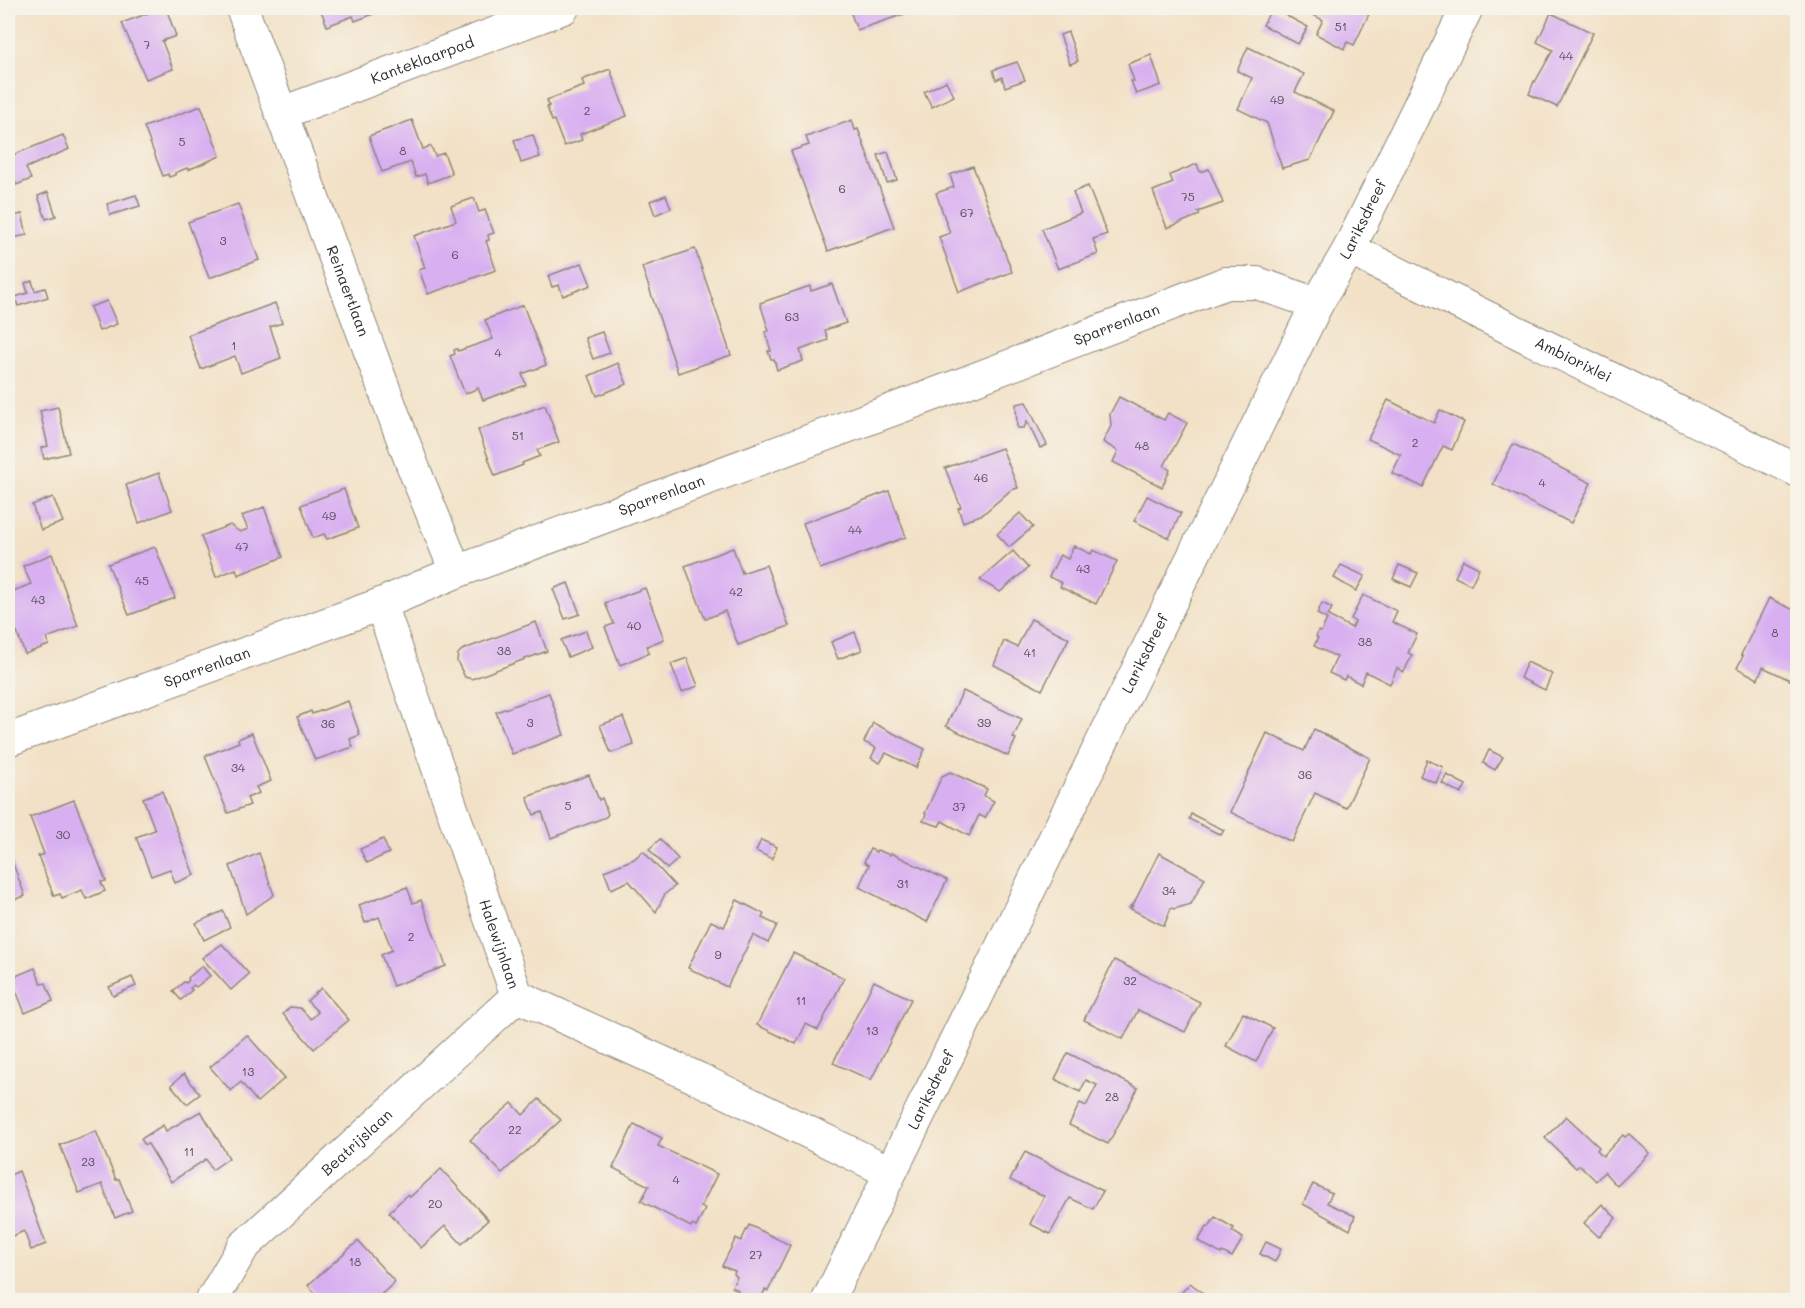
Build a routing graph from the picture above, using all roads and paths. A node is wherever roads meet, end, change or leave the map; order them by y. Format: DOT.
graph roads {
  1 [pos="242,8"];
  2 [pos="563,8"];
  3 [pos="1467,8"];
  4 [pos="282,113"];
  5 [pos="1350,249"];
  6 [pos="1317,304"];
  7 [pos="1797,471"];
  8 [pos="456,572"];
  9 [pos="381,604"];
  10 [pos="8,740"];
  11 [pos="517,996"];
  12 [pos="890,1172"];
  13 [pos="212,1300"];
  14 [pos="828,1300"];
  1 -- 4 [label="street, Reinaertlaan"];
  2 -- 4 [label="street, Kanteklaarpad"];
  3 -- 5 [label="street, Lariksdreef"];
  4 -- 8 [label="street, Reinaertlaan"];
  5 -- 6 [label="street, Lariksdreef"];
  5 -- 7 [label="street, Ambiorixlei"];
  6 -- 8 [label="street, Sparrenlaan"];
  6 -- 12 [label="street, Lariksdreef"];
  8 -- 9 [label="street, Sparrenlaan"];
  9 -- 10 [label="street, Sparrenlaan"];
  9 -- 11 [label="street, Halewijnlaan"];
  11 -- 12 [label="street, Halewijnlaan"];
  11 -- 13 [label="street, Beatrijslaan"];
  12 -- 14 [label="street, Lariksdreef"];
}
